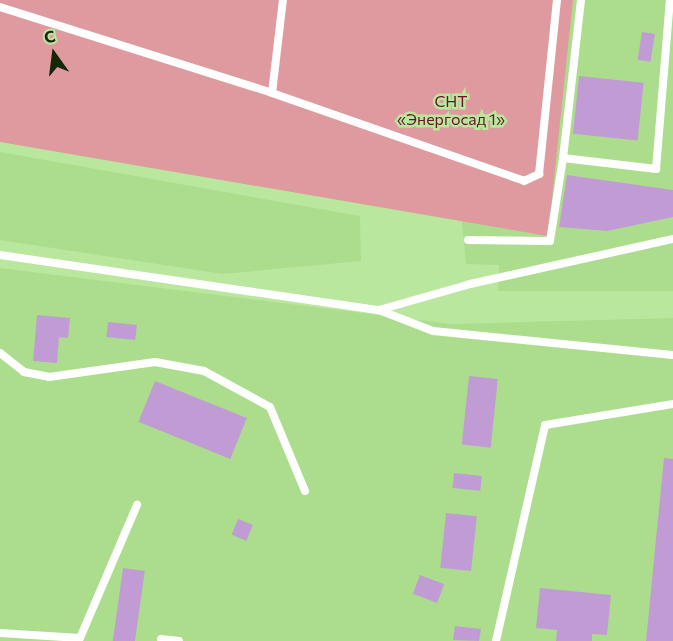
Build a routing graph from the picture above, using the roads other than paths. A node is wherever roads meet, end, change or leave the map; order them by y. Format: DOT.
graph roads {
  1 [pos="283,0"];
  2 [pos="557,0"];
  3 [pos="581,0"];
  4 [pos="670,0"];
  5 [pos="0,7"];
  6 [pos="272,93"];
  7 [pos="563,158"];
  8 [pos="673,239"];
  9 [pos="468,240"];
  10 [pos="0,255"];
  11 [pos="379,310"];
  12 [pos="0,353"];
  13 [pos="673,355"];
  14 [pos="673,404"];
  15 [pos="305,490"];
  16 [pos="136,505"];
  17 [pos="0,633"];
  18 [pos="161,639"];
  19 [pos="179,641"];
  20 [pos="496,641"];
  1 -- 6 [label="lane"];
  2 -- 6 [label="lane"];
  3 -- 7 [label="lane"];
  4 -- 7 [label="lane"];
  5 -- 6 [label="lane"];
  7 -- 9 [label="lane"];
  8 -- 11 [label="lane"];
  10 -- 11 [label="lane"];
  11 -- 13 [label="lane"];
  12 -- 15 [label="lane"];
  14 -- 20 [label="lane"];
  16 -- 17 [label="lane"];
  18 -- 19 [label="lane"];
}
